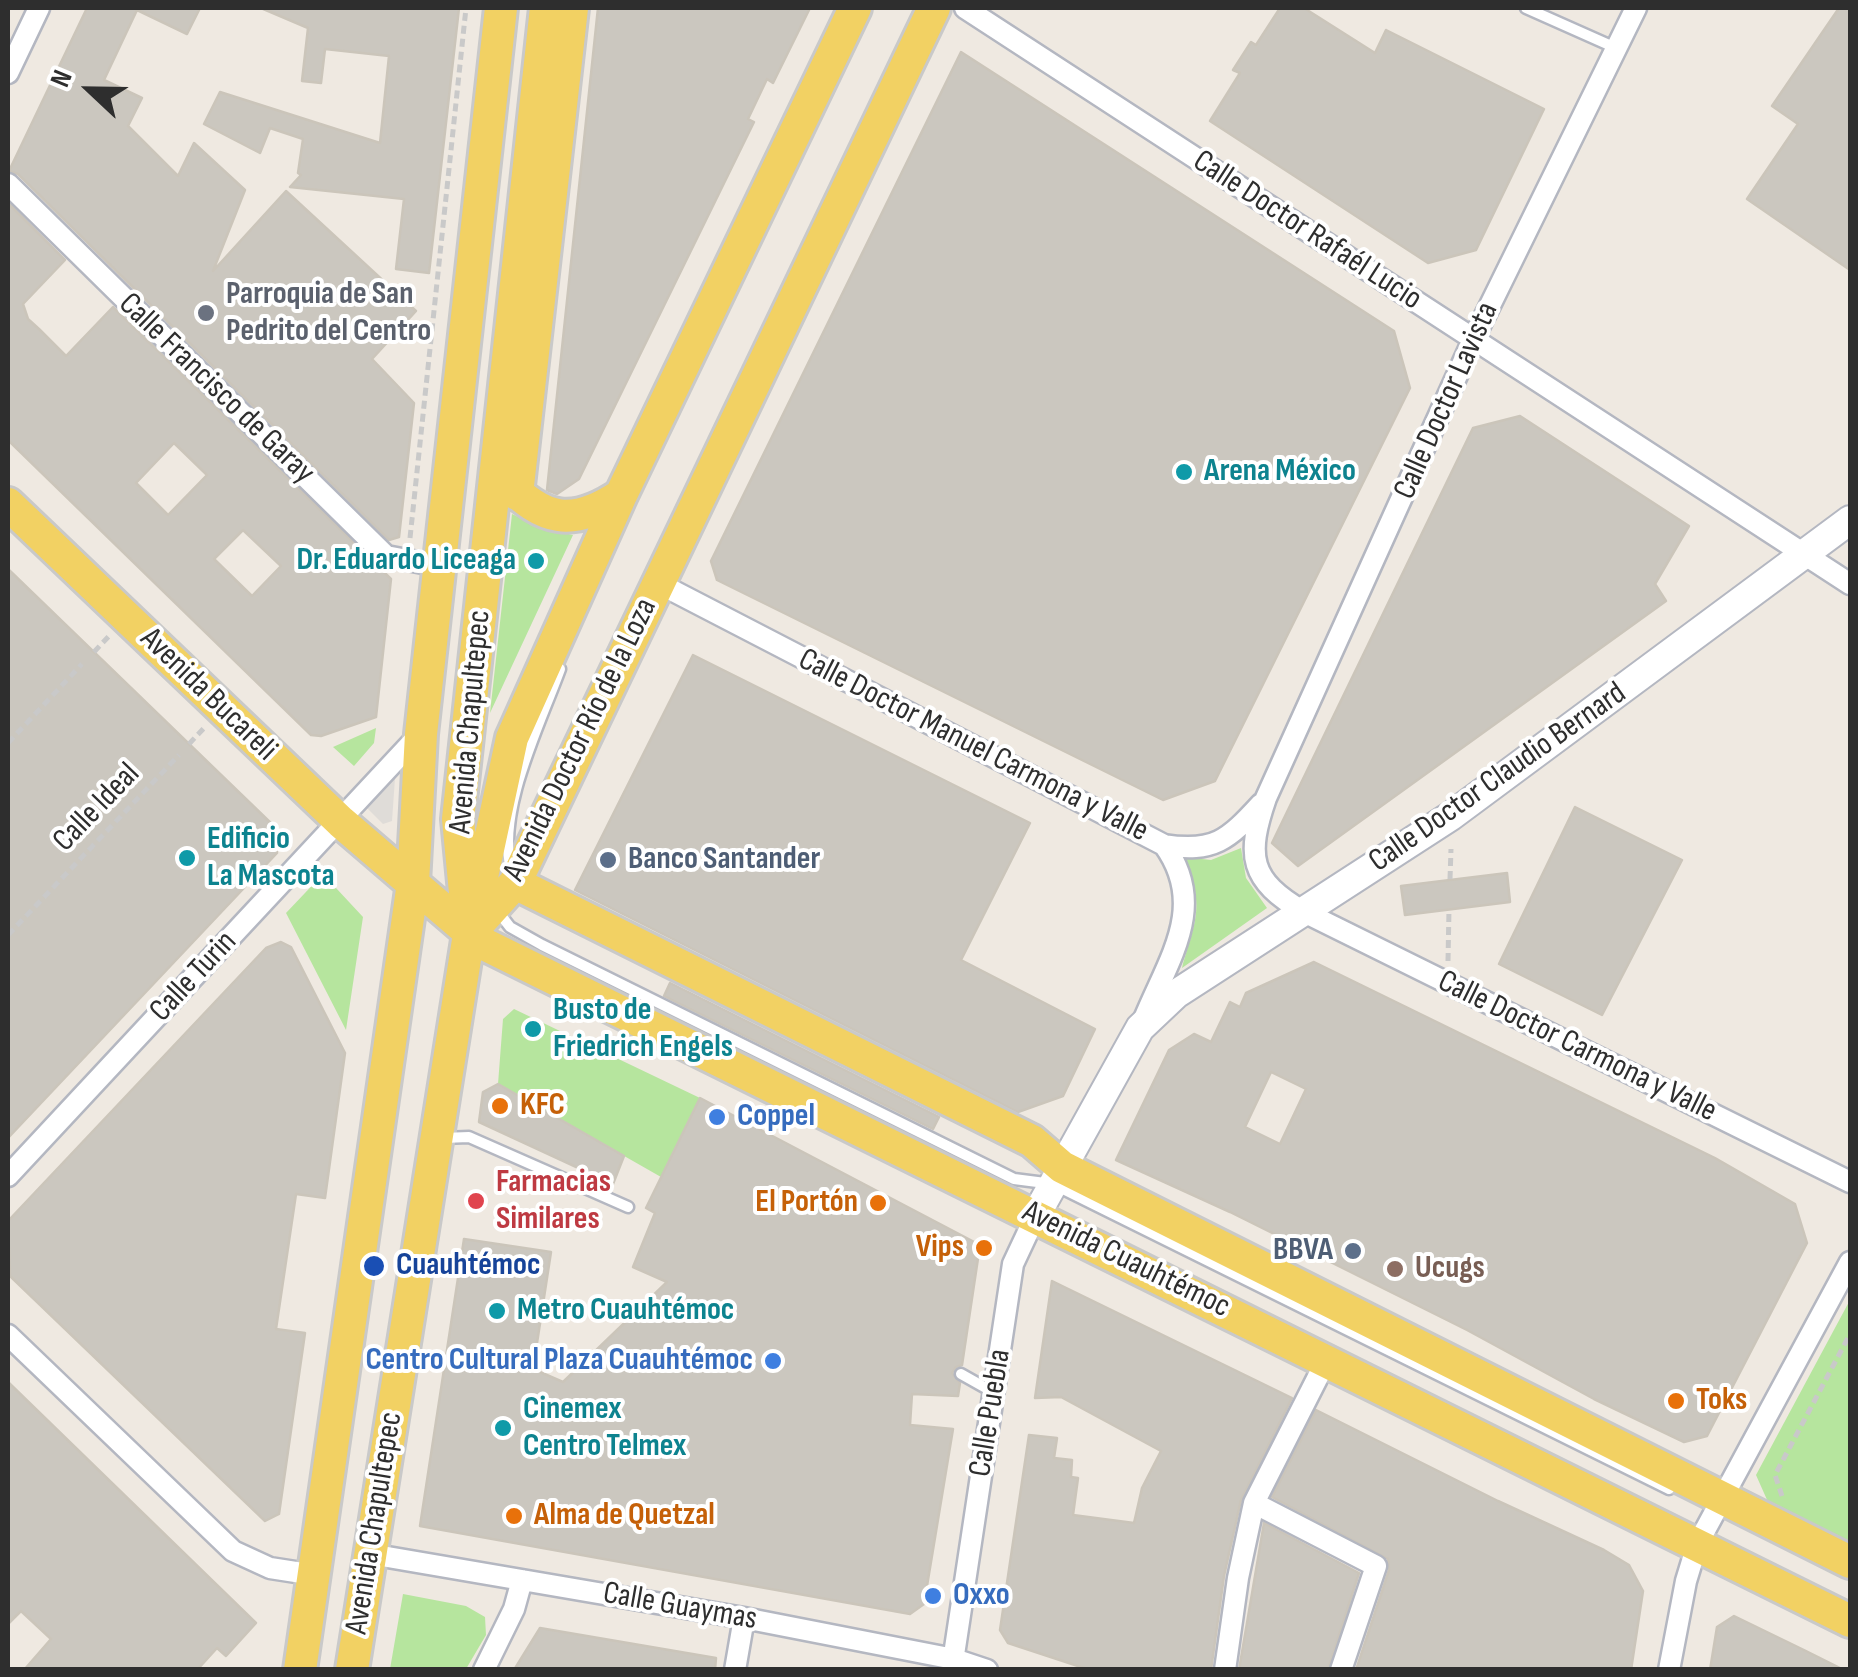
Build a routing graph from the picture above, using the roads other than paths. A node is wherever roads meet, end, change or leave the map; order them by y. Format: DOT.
graph roads {
  1 [pos="39,8"];
  2 [pos="501,8"];
  3 [pos="546,8"];
  4 [pos="558,8"];
  5 [pos="572,8"];
  6 [pos="855,8"];
  7 [pos="934,8"];
  8 [pos="965,8"];
  9 [pos="1526,8"];
  10 [pos="1636,8"];
  11 [pos="1616,48"];
  12 [pos="8,73"];
  13 [pos="8,184"];
  14 [pos="1473,340"];
  15 [pos="505,481"];
  16 [pos="622,495"];
  17 [pos="8,504"];
  18 [pos="1850,522"];
  19 [pos="1805,556"];
  20 [pos="439,566"];
  21 [pos="658,583"];
  22 [pos="1850,584"];
  23 [pos="569,642"];
  24 [pos="562,661"];
  25 [pos="420,734"];
  26 [pos="476,776"];
  27 [pos="1266,798"];
  28 [pos="341,822"];
  29 [pos="473,844"];
  30 [pos="1164,845"];
  31 [pos="412,883"];
  32 [pos="497,891"];
  33 [pos="1304,912"];
  34 [pos="549,916"];
  35 [pos="469,934"];
  36 [pos="1140,1028"];
  37 [pos="436,1138"];
  38 [pos="1050,1172"];
  39 [pos="8,1176"];
  40 [pos="1850,1182"];
  41 [pos="628,1207"];
  42 [pos="1036,1215"];
  43 [pos="1850,1262"];
  44 [pos="8,1335"];
  45 [pos="1327,1359"];
  46 [pos="961,1374"];
  47 [pos="994,1393"];
  48 [pos="1678,1494"];
  49 [pos="1254,1503"];
  50 [pos="1716,1508"];
  51 [pos="1697,1545"];
  52 [pos="370,1554"];
  53 [pos="1850,1562"];
  54 [pos="315,1575"];
  55 [pos="522,1580"];
  56 [pos="744,1618"];
  57 [pos="1850,1622"];
  58 [pos="953,1664"];
  59 [pos="300,1670"];
  60 [pos="352,1670"];
  61 [pos="484,1670"];
  62 [pos="735,1670"];
  63 [pos="987,1670"];
  64 [pos="1225,1670"];
  65 [pos="1341,1670"];
  66 [pos="1669,1670"];
  1 -- 12 [label="street"];
  2 -- 20 [label="main road, Avenida Chapultepec"];
  3 -- 15 [label="main road, Avenida Chapultepec"];
  4 -- 15 [label="lane"];
  5 -- 15 [label="main road, Avenida Chapultepec"];
  6 -- 16 [label="main road, Avenida Doctor Río de la Loza"];
  7 -- 21 [label="main road, Avenida Doctor Río de la Loza"];
  8 -- 14 [label="street, Calle Doctor Rafaél Lucio"];
  9 -- 11 [label="lane"];
  10 -- 11 [label="street, Calle Doctor Lavista"];
  11 -- 14 [label="street, Calle Doctor Lavista"];
  13 -- 20 [label="street, Calle Francisco de Garay"];
  14 -- 19 [label="street, Calle Doctor Rafaél Lucio"];
  14 -- 27 [label="street, Calle Doctor Lavista"];
  15 -- 16 [label="main road"];
  15 -- 26 [label="lane"];
  15 -- 35 [label="main road, Avenida Chapultepec"];
  16 -- 23 [label="lane"];
  16 -- 32 [label="main road, Avenida Doctor Río de la Loza"];
  17 -- 28 [label="main road, Avenida Bucareli"];
  18 -- 19 [label="street, Calle Doctor Claudio Bernard"];
  19 -- 22 [label="street, Calle Doctor Rafaél Lucio"];
  19 -- 33 [label="street, Calle Doctor Claudio Bernard"];
  20 -- 25 [label="main road, Avenida Chapultepec"];
  21 -- 30 [label="street, Calle Doctor Manuel Carmona y Valle"];
  21 -- 32 [label="main road, Avenida Doctor Río de la Loza"];
  24 -- 32 [label="lane"];
  25 -- 28 [label="street, Calle Turin"];
  25 -- 31 [label="main road, Avenida Chapultepec"];
  27 -- 30 [label="street, Calle Doctor Manuel Carmona y Valle"];
  27 -- 33 [label="street"];
  28 -- 31 [label="main road, Avenida Bucareli"];
  28 -- 39 [label="street, Calle Turin"];
  29 -- 32 [label="lane"];
  30 -- 36 [label="street"];
  31 -- 35 [label="main road, Avenida Cuauhtémoc"];
  31 -- 54 [label="main road, Avenida Chapultepec"];
  32 -- 34 [label="lane"];
  32 -- 35 [label="main road, Avenida Doctor Río de la Loza"];
  32 -- 38 [label="main road, Avenida Cuauhtémoc"];
  33 -- 36 [label="street, Calle Doctor Claudio Bernard"];
  33 -- 40 [label="street, Calle Doctor Carmona y Valle"];
  35 -- 37 [label="main road, Avenida Chapultepec"];
  35 -- 42 [label="main road, Avenida Cuauhtémoc"];
  36 -- 38 [label="street"];
  37 -- 41 [label="lane"];
  37 -- 52 [label="main road, Avenida Chapultepec"];
  38 -- 42 [label="street, Calle Puebla"];
  38 -- 48 [label="lane"];
  38 -- 50 [label="main road, Avenida Cuauhtémoc"];
  42 -- 45 [label="main road, Avenida Cuauhtémoc"];
  42 -- 47 [label="street, Calle Puebla"];
  43 -- 50 [label="street"];
  44 -- 54 [label="street"];
  45 -- 49 [label="street"];
  45 -- 51 [label="main road, Avenida Cuauhtémoc"];
  46 -- 47 [label="lane"];
  47 -- 58 [label="street, Calle Puebla"];
  49 -- 64 [label="street"];
  49 -- 65 [label="street"];
  50 -- 51 [label="street"];
  50 -- 53 [label="main road, Avenida Cuauhtémoc"];
  51 -- 57 [label="main road, Avenida Cuauhtémoc"];
  51 -- 66 [label="street"];
  52 -- 55 [label="street, Calle Guaymas"];
  52 -- 60 [label="main road, Avenida Chapultepec"];
  54 -- 59 [label="main road, Avenida Chapultepec"];
  55 -- 56 [label="street, Calle Guaymas"];
  55 -- 61 [label="street"];
  56 -- 58 [label="street, Calle Guaymas"];
  56 -- 62 [label="street"];
  58 -- 63 [label="street, Calle Guaymas"];
}
